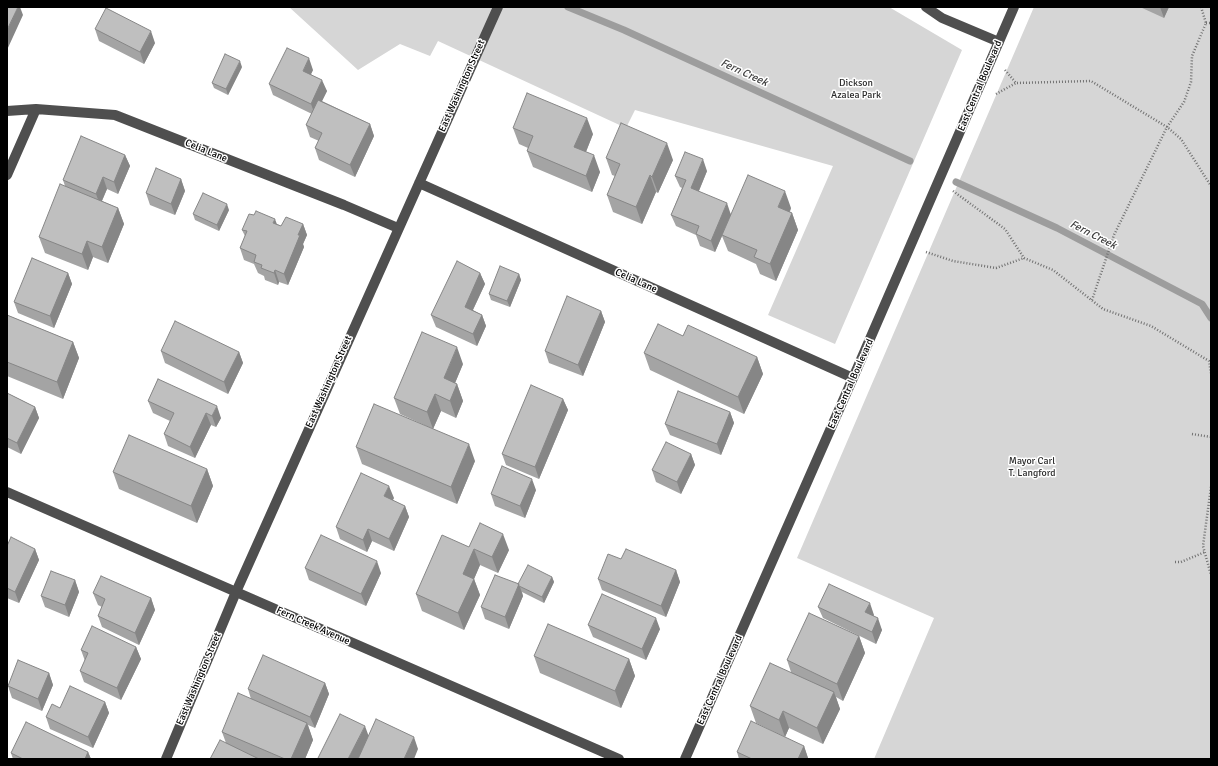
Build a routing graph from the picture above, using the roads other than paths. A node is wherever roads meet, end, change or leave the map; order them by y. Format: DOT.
graph roads {
  1 [pos="498,7"];
  2 [pos="926,7"];
  3 [pos="1014,7"];
  4 [pos="999,42"];
  5 [pos="36,109"];
  6 [pos="7,111"];
  7 [pos="7,175"];
  8 [pos="419,183"];
  9 [pos="398,228"];
  10 [pos="853,378"];
  11 [pos="7,492"];
  12 [pos="236,592"];
  13 [pos="166,759"];
  14 [pos="619,759"];
  15 [pos="684,759"];
  1 -- 8 [label="street, East Washington Street"];
  2 -- 4 [label="street"];
  3 -- 4 [label="street, East Central Boulevard"];
  4 -- 10 [label="street, East Central Boulevard"];
  5 -- 6 [label="street, Celia Lane"];
  5 -- 7 [label="street"];
  5 -- 9 [label="street, Celia Lane"];
  8 -- 9 [label="street, East Washington Street"];
  8 -- 10 [label="street, Celia Lane"];
  9 -- 12 [label="street, East Washington Street"];
  10 -- 15 [label="street, East Central Boulevard"];
  11 -- 12 [label="street, Fern Creek Avenue"];
  12 -- 13 [label="street, East Washington Street"];
  12 -- 14 [label="street, Fern Creek Avenue"];
}
